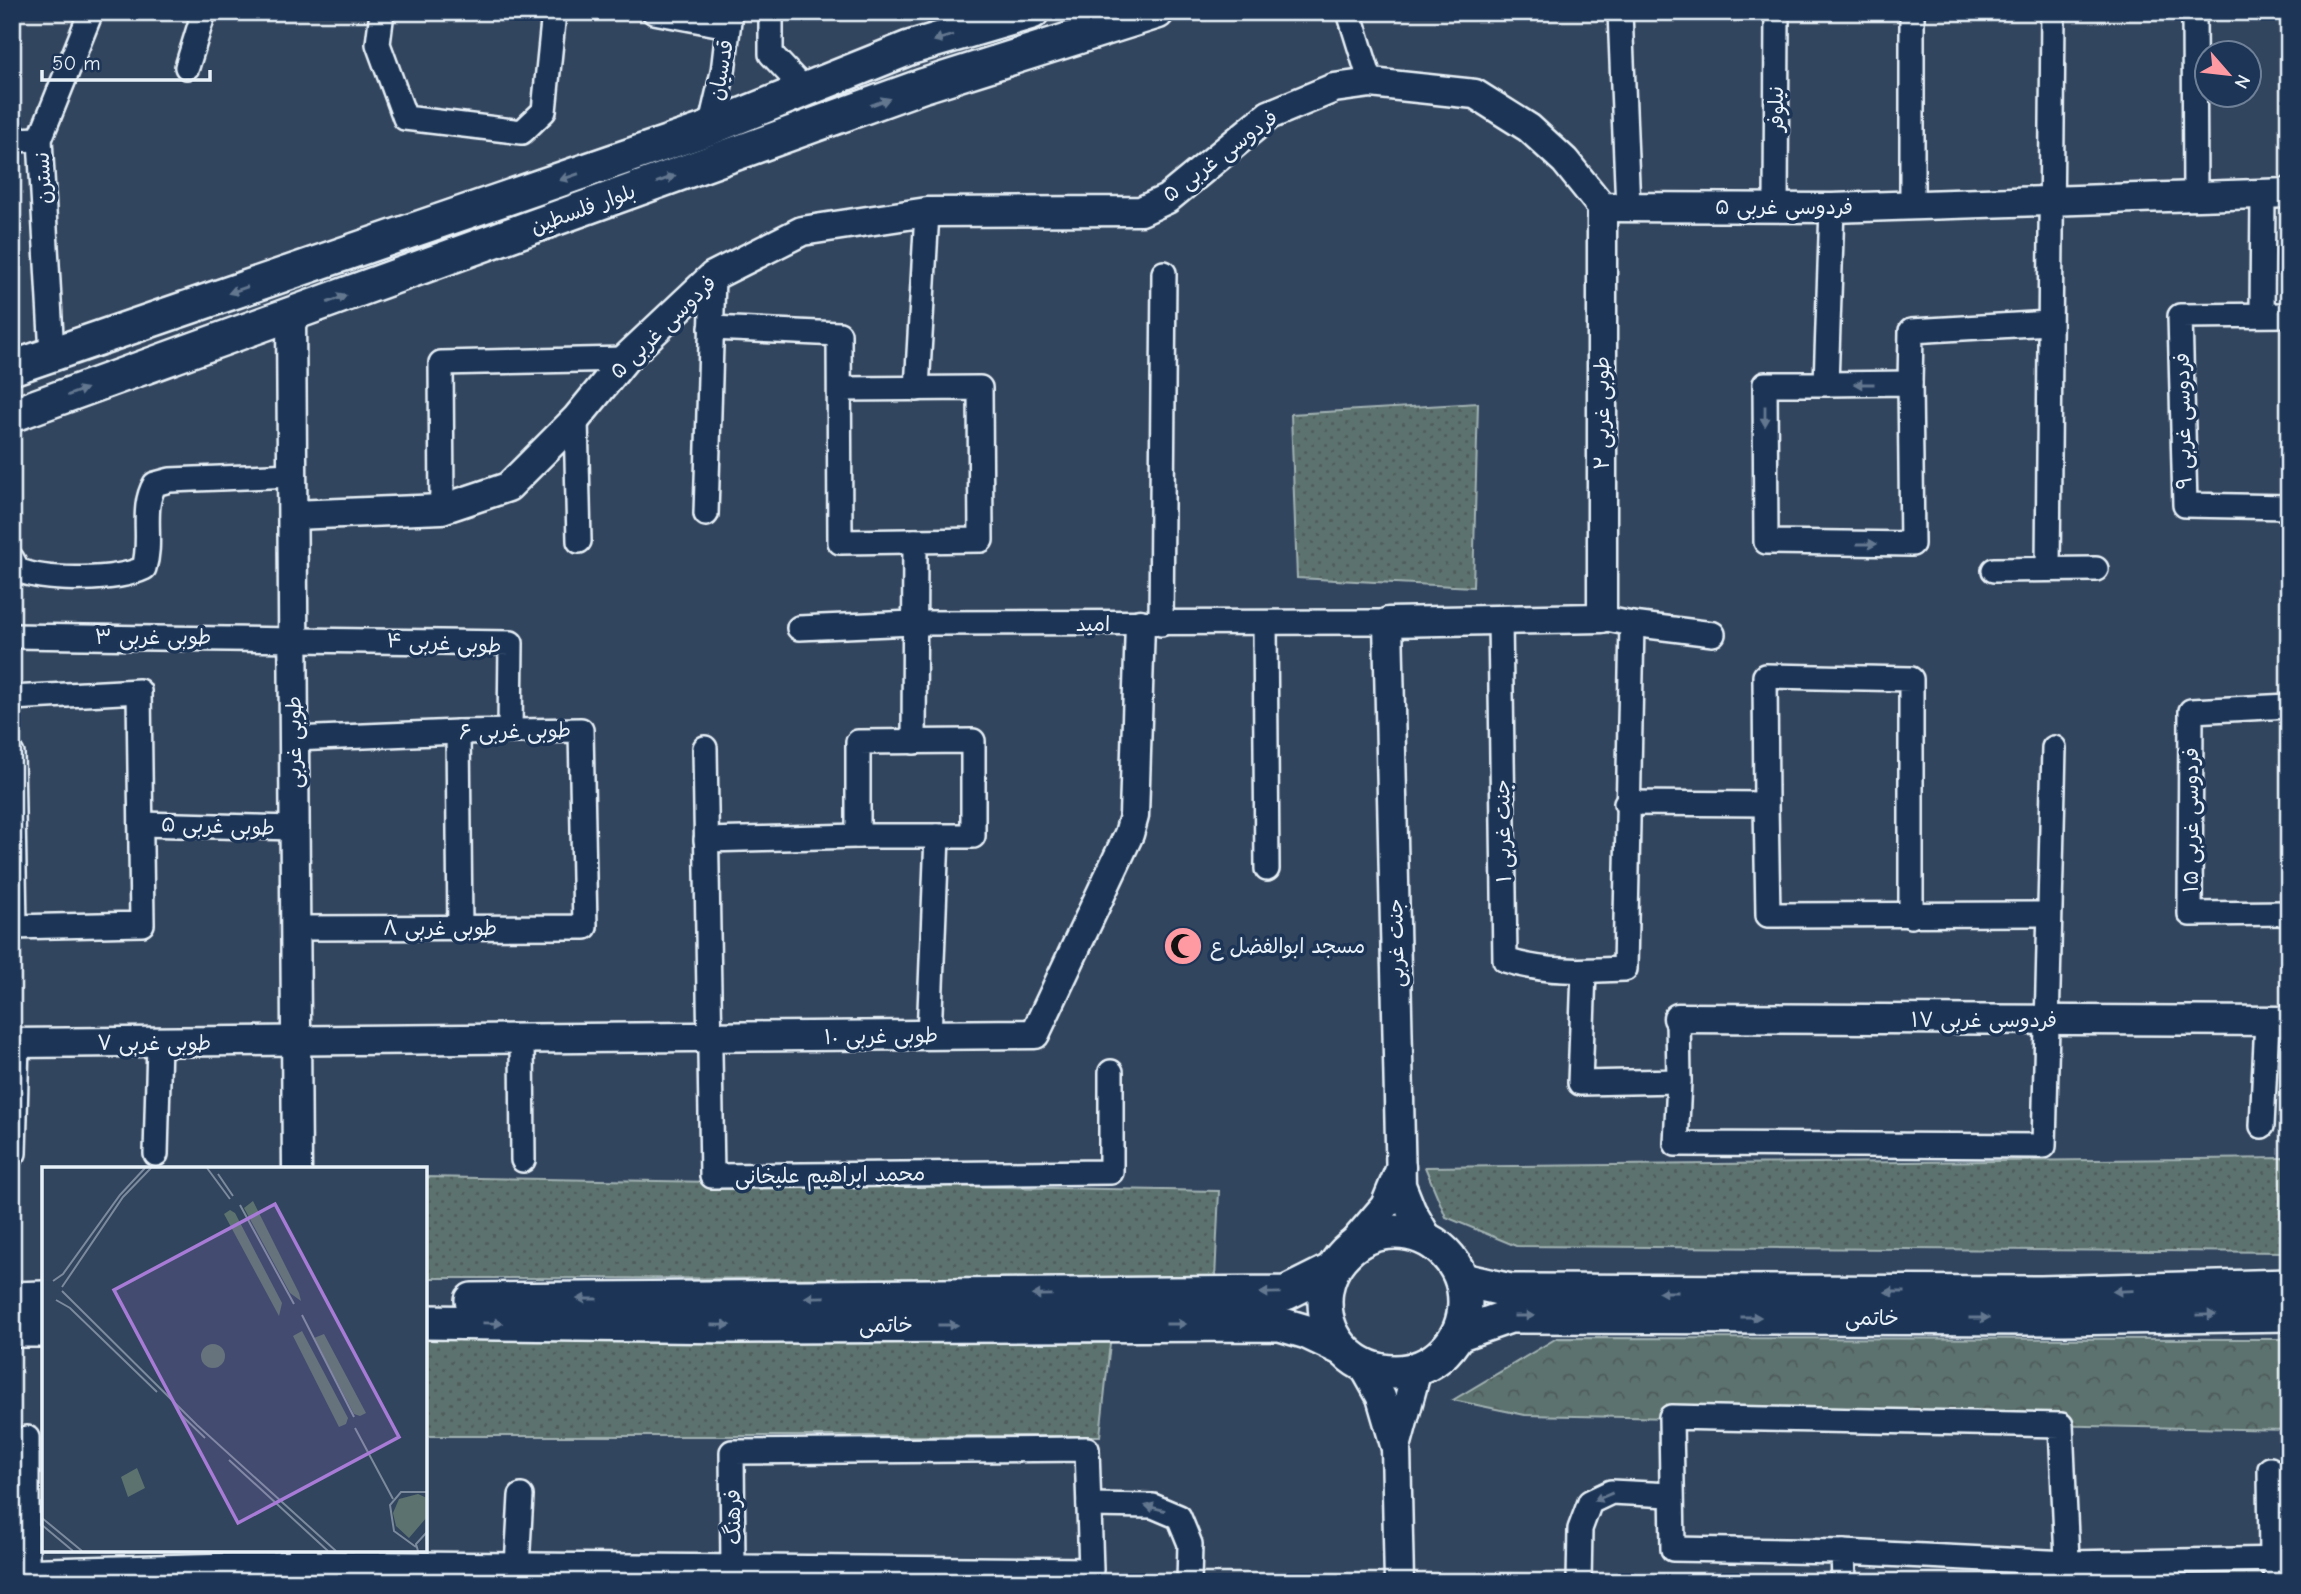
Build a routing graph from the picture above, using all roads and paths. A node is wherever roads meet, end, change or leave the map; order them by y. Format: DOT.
graph roads {
  1 [pos="91,12"];
  2 [pos="204,12"];
  3 [pos="382,12"];
  4 [pos="554,12"];
  5 [pos="654,12"];
  6 [pos="771,12"];
  7 [pos="1032,12"];
  8 [pos="1157,12"];
  9 [pos="1349,12"];
  10 [pos="1620,12"];
  11 [pos="1777,12"];
  12 [pos="1912,12"];
  13 [pos="2053,12"];
  14 [pos="2194,12"];
  15 [pos="729,19"];
  16 [pos="909,48"];
  17 [pos="187,67"];
  18 [pos="1371,83"];
  19 [pos="922,86"];
  20 [pos="805,90"];
  21 [pos="710,128"];
  22 [pos="40,139"];
  23 [pos="12,140"];
  24 [pos="2276,194"];
  25 [pos="2195,195"];
  26 [pos="2050,201"];
  27 [pos="1912,204"];
  28 [pos="1776,206"];
  29 [pos="1615,208"];
  30 [pos="1832,208"];
  31 [pos="927,212"];
  32 [pos="1164,273"];
  33 [pos="713,276"];
  34 [pos="2262,314"];
  35 [pos="291,315"];
  36 [pos="2289,315"];
  37 [pos="2049,323"];
  38 [pos="711,328"];
  39 [pos="52,354"];
  40 [pos="625,359"];
  41 [pos="12,368"];
  42 [pos="1910,383"];
  43 [pos="1826,384"];
  44 [pos="840,389"];
  45 [pos="917,389"];
  46 [pos="12,415"];
  47 [pos="576,419"];
  48 [pos="293,475"];
  49 [pos="2289,507"];
  50 [pos="442,509"];
  51 [pos="706,514"];
  52 [pos="293,515"];
  53 [pos="579,541"];
  54 [pos="915,541"];
  55 [pos="12,559"];
  56 [pos="2048,569"];
  57 [pos="2096,569"];
  58 [pos="1994,570"];
  59 [pos="1602,618"];
  60 [pos="1500,621"];
  61 [pos="1388,622"];
  62 [pos="913,623"];
  63 [pos="1265,623"];
  64 [pos="1150,624"];
  65 [pos="1632,624"];
  66 [pos="799,628"];
  67 [pos="1713,634"];
  68 [pos="12,636"];
  69 [pos="293,638"];
  70 [pos="12,698"];
  71 [pos="2289,706"];
  72 [pos="510,731"];
  73 [pos="458,732"];
  74 [pos="294,739"];
  75 [pos="914,742"];
  76 [pos="705,748"];
  77 [pos="2054,748"];
  78 [pos="12,754"];
  79 [pos="1626,803"];
  80 [pos="1766,804"];
  81 [pos="141,824"];
  82 [pos="295,828"];
  83 [pos="858,836"];
  84 [pos="937,836"];
  85 [pos="706,840"];
  86 [pos="1267,869"];
  87 [pos="2289,913"];
  88 [pos="2048,914"];
  89 [pos="1911,916"];
  90 [pos="14,927"];
  91 [pos="585,927"];
  92 [pos="295,928"];
  93 [pos="460,928"];
  94 [pos="1584,971"];
  95 [pos="1678,1018"];
  96 [pos="2048,1020"];
  97 [pos="2278,1021"];
  98 [pos="929,1035"];
  99 [pos="708,1038"];
  100 [pos="522,1040"];
  101 [pos="296,1042"];
  102 [pos="159,1043"];
  103 [pos="15,1044"];
  104 [pos="1111,1073"];
  105 [pos="1679,1081"];
  106 [pos="2262,1126"];
  107 [pos="14,1153"];
  108 [pos="156,1154"];
  109 [pos="523,1160"];
  110 [pos="297,1167"];
  111 [pos="1401,1167"];
  112 [pos="1428,1239"];
  113 [pos="1341,1259"];
  114 [pos="1462,1280"];
  115 [pos="2289,1286"];
  116 [pos="12,1298"];
  117 [pos="42,1298"];
  118 [pos="427,1301"];
  119 [pos="2289,1314"];
  120 [pos="427,1322"];
  121 [pos="12,1330"];
  122 [pos="42,1330"];
  123 [pos="1458,1334"];
  124 [pos="1352,1357"];
  125 [pos="1417,1369"];
  126 [pos="27,1438"];
  127 [pos="1396,1447"];
  128 [pos="2270,1469"];
  129 [pos="1670,1495"];
  130 [pos="521,1496"];
  131 [pos="1089,1505"];
  132 [pos="1843,1552"];
  133 [pos="167,1558"];
  134 [pos="2280,1559"];
  135 [pos="303,1565"];
  136 [pos="20,1571"];
  137 [pos="2068,1573"];
  138 [pos="517,1574"];
  139 [pos="733,1575"];
  140 [pos="937,1576"];
  141 [pos="1189,1582"];
  142 [pos="1399,1582"];
  143 [pos="1579,1582"];
  144 [pos="1844,1582"];
  145 [pos="2271,1582"];
  1 -- 22 [label="street, نسترن"];
  2 -- 17 [label="street"];
  3 -- 4 [label="street"];
  5 -- 15 [label="street"];
  6 -- 20 [label="street"];
  7 -- 16 [label="main road, بلوار فلسطین, one-way"];
  8 -- 19 [label="main road, بلوار فلسطین"];
  9 -- 18 [label="street"];
  10 -- 29 [label="street"];
  11 -- 28 [label="street, نیلوفر"];
  12 -- 27 [label="street"];
  13 -- 26 [label="street"];
  14 -- 25 [label="street"];
  15 -- 21 [label="street, قدسیان"];
  16 -- 19 [label="main road"];
  16 -- 20 [label="main road, بلوار فلسطین"];
  18 -- 29 [label="street, فردوسی غربی ۵"];
  18 -- 31 [label="street, فردوسی غربی ۵"];
  35 -- 19 [label="main road, بلوار فلسطین, one-way"];
  20 -- 21 [label="main road, بلوار فلسطین"];
  21 -- 39 [label="main road, بلوار فلسطین, one-way"];
  22 -- 23 [label="street"];
  22 -- 39 [label="street, نسترن"];
  24 -- 25 [label="street, فردوسی غربی ۵"];
  24 -- 34 [label="street"];
  25 -- 26 [label="street, فردوسی غربی ۵"];
  26 -- 27 [label="street, فردوسی غربی ۵"];
  26 -- 37 [label="street"];
  27 -- 30 [label="street, فردوسی غربی ۵"];
  28 -- 29 [label="street, فردوسی غربی ۵"];
  28 -- 30 [label="street, فردوسی غربی ۵"];
  29 -- 59 [label="street, طوبی غربی ۲"];
  30 -- 43 [label="street"];
  31 -- 33 [label="street, فردوسی غربی ۵"];
  31 -- 45 [label="street"];
  32 -- 64 [label="street"];
  33 -- 38 [label="street"];
  33 -- 40 [label="street, فردوسی غربی ۵"];
  34 -- 36 [label="street"];
  34 -- 49 [label="street, فردوسی غربی ۹"];
  46 -- 35 [label="main road, بلوار فلسطین, one-way"];
  35 -- 48 [label="street, طوبی غربی"];
  37 -- 42 [label="street"];
  37 -- 56 [label="street"];
  38 -- 44 [label="street"];
  38 -- 51 [label="street"];
  39 -- 41 [label="main road, بلوار فلسطین"];
  40 -- 47 [label="street, فردوسی غربی ۵"];
  40 -- 50 [label="street"];
  42 -- 43 [label="street, one-way"];
  43 -- 42 [label="street, one-way"];
  44 -- 45 [label="street"];
  44 -- 54 [label="street"];
  45 -- 54 [label="street"];
  47 -- 50 [label="street, فردوسی غربی ۵"];
  47 -- 53 [label="street"];
  48 -- 52 [label="street, طوبی غربی"];
  48 -- 55 [label="street"];
  50 -- 52 [label="street, فردوسی غربی ۵"];
  52 -- 69 [label="street, طوبی غربی"];
  54 -- 62 [label="street"];
  56 -- 57 [label="street"];
  56 -- 58 [label="street"];
  59 -- 60 [label="street"];
  59 -- 65 [label="street"];
  60 -- 61 [label="street"];
  60 -- 94 [label="street, جنت غربی ۱"];
  61 -- 63 [label="street, امید"];
  61 -- 111 [label="street, جنت غربی"];
  62 -- 64 [label="street, امید"];
  62 -- 66 [label="street, امید"];
  62 -- 75 [label="street"];
  63 -- 64 [label="street, امید"];
  63 -- 86 [label="street"];
  64 -- 98 [label="street, طوبی غربی ۱۰"];
  65 -- 67 [label="street"];
  65 -- 79 [label="street"];
  68 -- 69 [label="street, طوبی غربی ۳"];
  69 -- 72 [label="street, طوبی غربی ۴"];
  69 -- 74 [label="street, طوبی غربی"];
  70 -- 81 [label="street"];
  71 -- 87 [label="street, فردوسی غربی ۱۵"];
  72 -- 73 [label="street, طوبی غربی ۶"];
  72 -- 91 [label="street, طوبی غربی ۶"];
  73 -- 74 [label="street, طوبی غربی ۶"];
  73 -- 93 [label="street"];
  74 -- 82 [label="street, طوبی غربی"];
  75 -- 83 [label="street"];
  75 -- 84 [label="street"];
  76 -- 85 [label="street, محمد ابراهیم علیخانی"];
  77 -- 88 [label="street"];
  78 -- 90 [label="street"];
  79 -- 80 [label="street"];
  79 -- 94 [label="street"];
  80 -- 89 [label="street"];
  80 -- 89 [label="street"];
  81 -- 82 [label="street, طوبی غربی ۵"];
  81 -- 90 [label="street"];
  82 -- 92 [label="street, طوبی غربی"];
  83 -- 84 [label="street"];
  83 -- 85 [label="street"];
  84 -- 98 [label="street"];
  85 -- 99 [label="street, محمد ابراهیم علیخانی"];
  88 -- 89 [label="street"];
  88 -- 96 [label="street"];
  91 -- 93 [label="street, طوبی غربی ۸"];
  92 -- 93 [label="street, طوبی غربی ۸"];
  92 -- 101 [label="street, طوبی غربی"];
  94 -- 105 [label="street"];
  95 -- 96 [label="street, فردوسی غربی ۱۷"];
  95 -- 105 [label="street"];
  96 -- 97 [label="street, فردوسی غربی ۱۷"];
  96 -- 105 [label="street"];
  97 -- 106 [label="street"];
  98 -- 99 [label="street, طوبی غربی ۱۰"];
  99 -- 100 [label="street, طوبی غربی ۱۰"];
  99 -- 104 [label="street, محمد ابراهیم علیخانی"];
  100 -- 101 [label="street, طوبی غربی ۱۰"];
  100 -- 109 [label="street"];
  101 -- 102 [label="street, طوبی غربی ۷"];
  101 -- 110 [label="street, طوبی غربی"];
  102 -- 103 [label="street, طوبی غربی ۷"];
  102 -- 108 [label="street"];
  103 -- 107 [label="street"];
  111 -- 112 [label="street"];
  111 -- 113 [label="street, جنت غربی"];
  112 -- 113 [label="main road"];
  112 -- 114 [label="main road"];
  113 -- 118 [label="main road, خاتمی, one-way"];
  113 -- 124 [label="main road"];
  115 -- 114 [label="main road, خاتمی, one-way"];
  114 -- 123 [label="main road"];
  116 -- 117 [label="main road"];
  123 -- 119 [label="main road, خاتمی, one-way"];
  120 -- 124 [label="main road, خاتمی, one-way"];
  121 -- 122 [label="main road"];
  123 -- 125 [label="main road"];
  124 -- 125 [label="main road"];
  124 -- 127 [label="street"];
  125 -- 127 [label="street"];
  126 -- 136 [label="street"];
  127 -- 142 [label="street"];
  128 -- 134 [label="street"];
  129 -- 132 [label="street"];
  129 -- 137 [label="street"];
  129 -- 143 [label="street, one-way"];
  130 -- 138 [label="street"];
  131 -- 139 [label="street, فرهنگ"];
  131 -- 140 [label="street"];
  141 -- 131 [label="street, one-way"];
  132 -- 137 [label="street"];
  132 -- 144 [label="street"];
  133 -- 135 [label="street"];
  133 -- 136 [label="street"];
  134 -- 137 [label="street"];
  134 -- 145 [label="lane"];
  135 -- 138 [label="street"];
  138 -- 139 [label="street"];
  139 -- 140 [label="street"];
}
